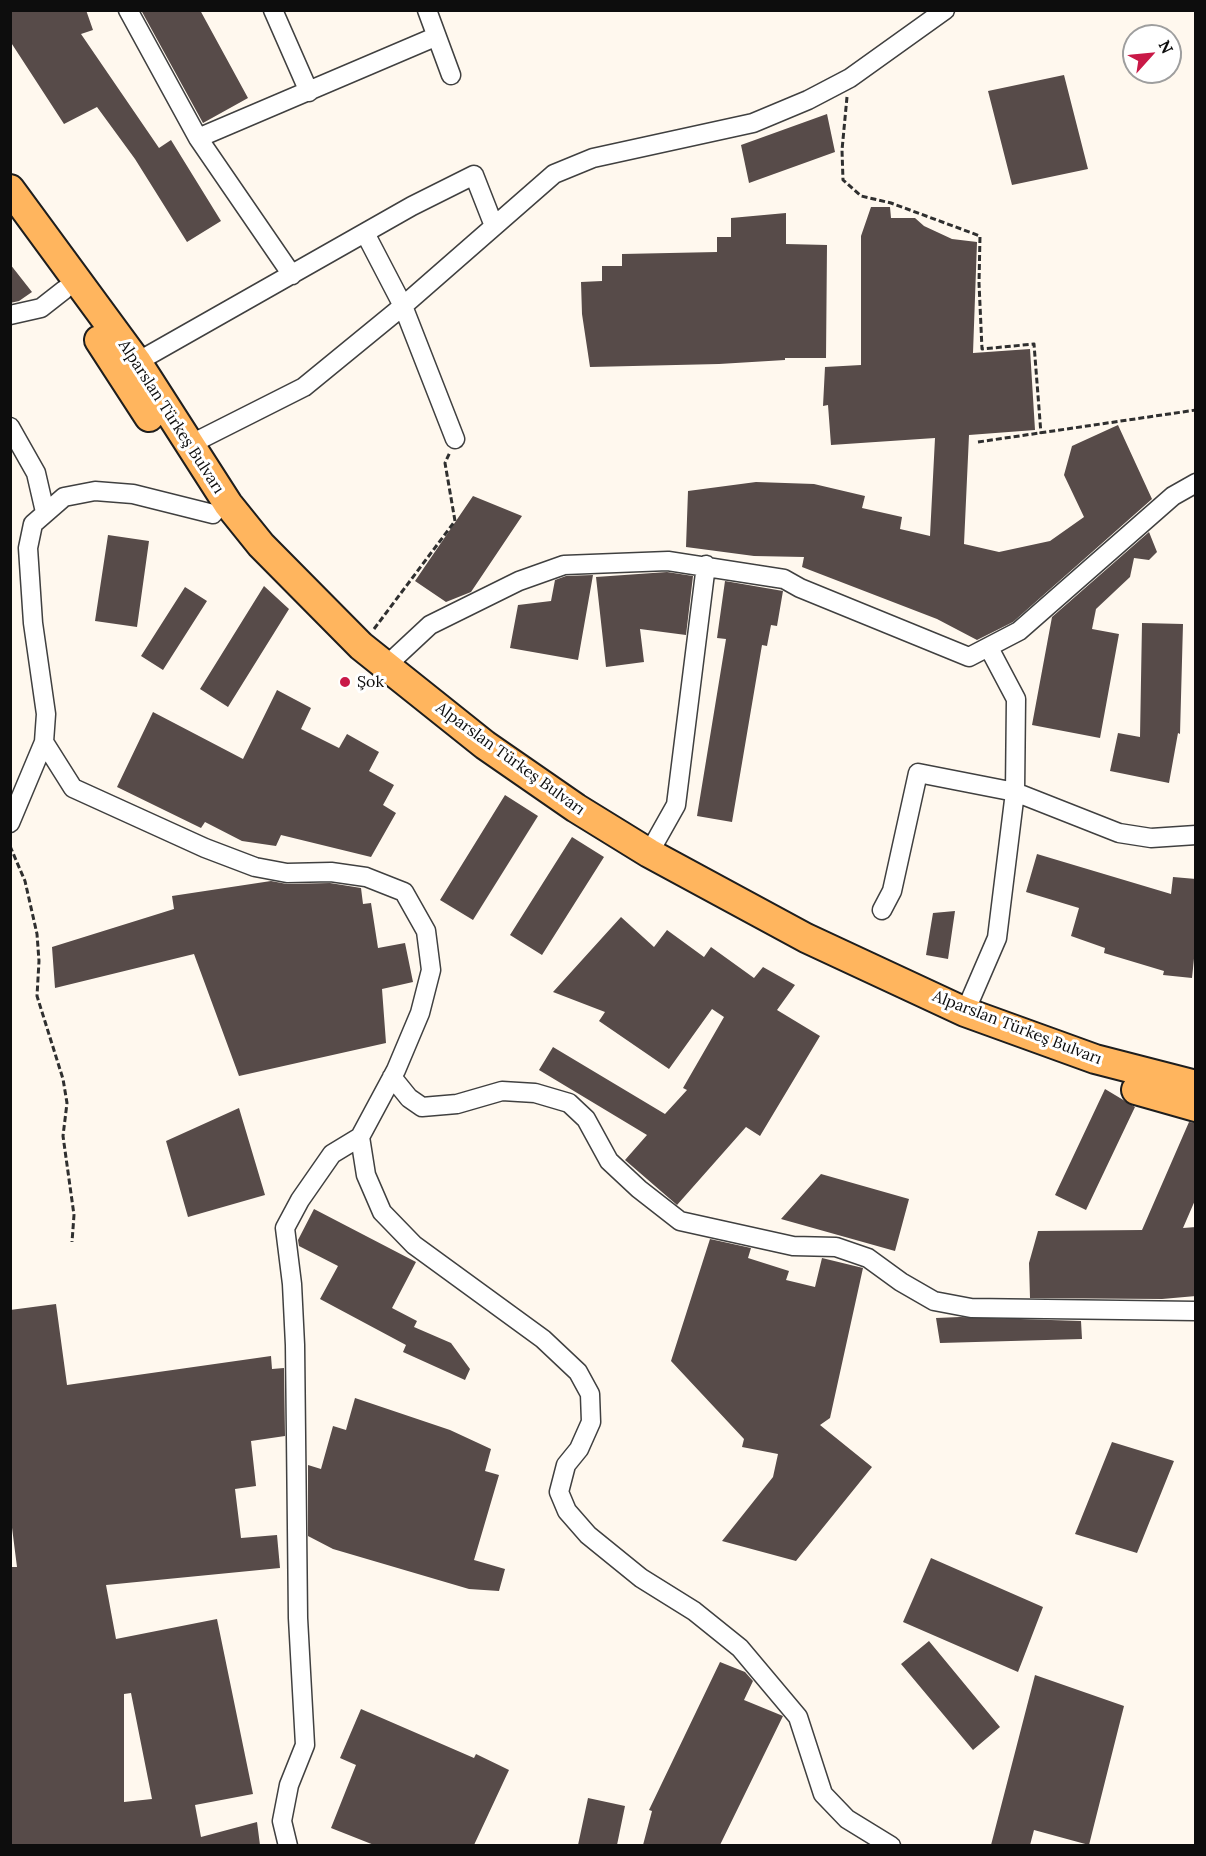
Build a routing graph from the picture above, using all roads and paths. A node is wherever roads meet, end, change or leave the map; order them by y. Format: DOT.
graph roads {
  1 [pos="128,10"];
  2 [pos="273,10"];
  3 [pos="427,10"];
  4 [pos="945,10"];
  5 [pos="435,37"];
  6 [pos="451,75"];
  7 [pos="849,78"];
  8 [pos="309,92"];
  9 [pos="198,138"];
  10 [pos="10,189"];
  11 [pos="10,216"];
  12 [pos="494,226"];
  13 [pos="365,233"];
  14 [pos="292,275"];
  15 [pos="64,290"];
  16 [pos="403,306"];
  17 [pos="10,315"];
  18 [pos="137,362"];
  19 [pos="1196,410"];
  20 [pos="10,427"];
  21 [pos="1041,434"];
  22 [pos="455,439"];
  23 [pos="978,442"];
  24 [pos="190,444"];
  25 [pos="1196,483"];
  26 [pos="45,512"];
  27 [pos="213,514"];
  28 [pos="706,565"];
  29 [pos="361,646"];
  30 [pos="989,648"];
  31 [pos="386,666"];
  32 [pos="44,742"];
  33 [pos="1015,792"];
  34 [pos="10,823"];
  35 [pos="1196,835"];
  36 [pos="10,846"];
  37 [pos="649,853"];
  38 [pos="882,910"];
  39 [pos="965,1012"];
  40 [pos="392,1077"];
  41 [pos="1196,1086"];
  42 [pos="1196,1107"];
  43 [pos="360,1137"];
  44 [pos="72,1242"];
  45 [pos="1196,1311"];
  46 [pos="288,1845"];
  47 [pos="891,1845"];
  1 -- 9 [label="street"];
  2 -- 8 [label="street"];
  3 -- 5 [label="street"];
  4 -- 7 [label="street"];
  5 -- 6 [label="street"];
  5 -- 8 [label="street"];
  7 -- 12 [label="street"];
  7 -- 21 [label="path"];
  8 -- 9 [label="street"];
  9 -- 14 [label="street"];
  10 -- 18 [label="main road, Alparslan Türkeş Bulvarı"];
  11 -- 15 [label="main road, Alparslan Türkeş Bulvarı"];
  12 -- 13 [label="street"];
  12 -- 16 [label="street"];
  13 -- 14 [label="street"];
  13 -- 16 [label="street"];
  14 -- 18 [label="street"];
  15 -- 17 [label="street"];
  15 -- 27 [label="main road, Alparslan Türkeş Bulvarı"];
  16 -- 22 [label="street"];
  16 -- 24 [label="street"];
  18 -- 24 [label="main road, Alparslan Türkeş Bulvarı"];
  19 -- 21 [label="path"];
  20 -- 26 [label="street"];
  21 -- 23 [label="path"];
  22 -- 29 [label="path"];
  24 -- 29 [label="main road, Alparslan Türkeş Bulvarı"];
  25 -- 30 [label="street"];
  26 -- 27 [label="street"];
  26 -- 32 [label="street"];
  27 -- 42 [label="main road, Alparslan Türkeş Bulvarı"];
  28 -- 30 [label="street"];
  28 -- 31 [label="street"];
  28 -- 37 [label="street"];
  29 -- 31 [label="main road, Alparslan Türkeş Bulvarı"];
  30 -- 33 [label="street"];
  31 -- 37 [label="main road, Alparslan Türkeş Bulvarı"];
  32 -- 34 [label="street"];
  32 -- 40 [label="street"];
  33 -- 35 [label="street"];
  33 -- 38 [label="street"];
  33 -- 39 [label="street"];
  36 -- 44 [label="path"];
  37 -- 39 [label="main road, Alparslan Türkeş Bulvarı"];
  39 -- 41 [label="main road, Alparslan Türkeş Bulvarı"];
  40 -- 43 [label="street"];
  40 -- 45 [label="street"];
  43 -- 46 [label="street"];
  43 -- 47 [label="street"];
}
